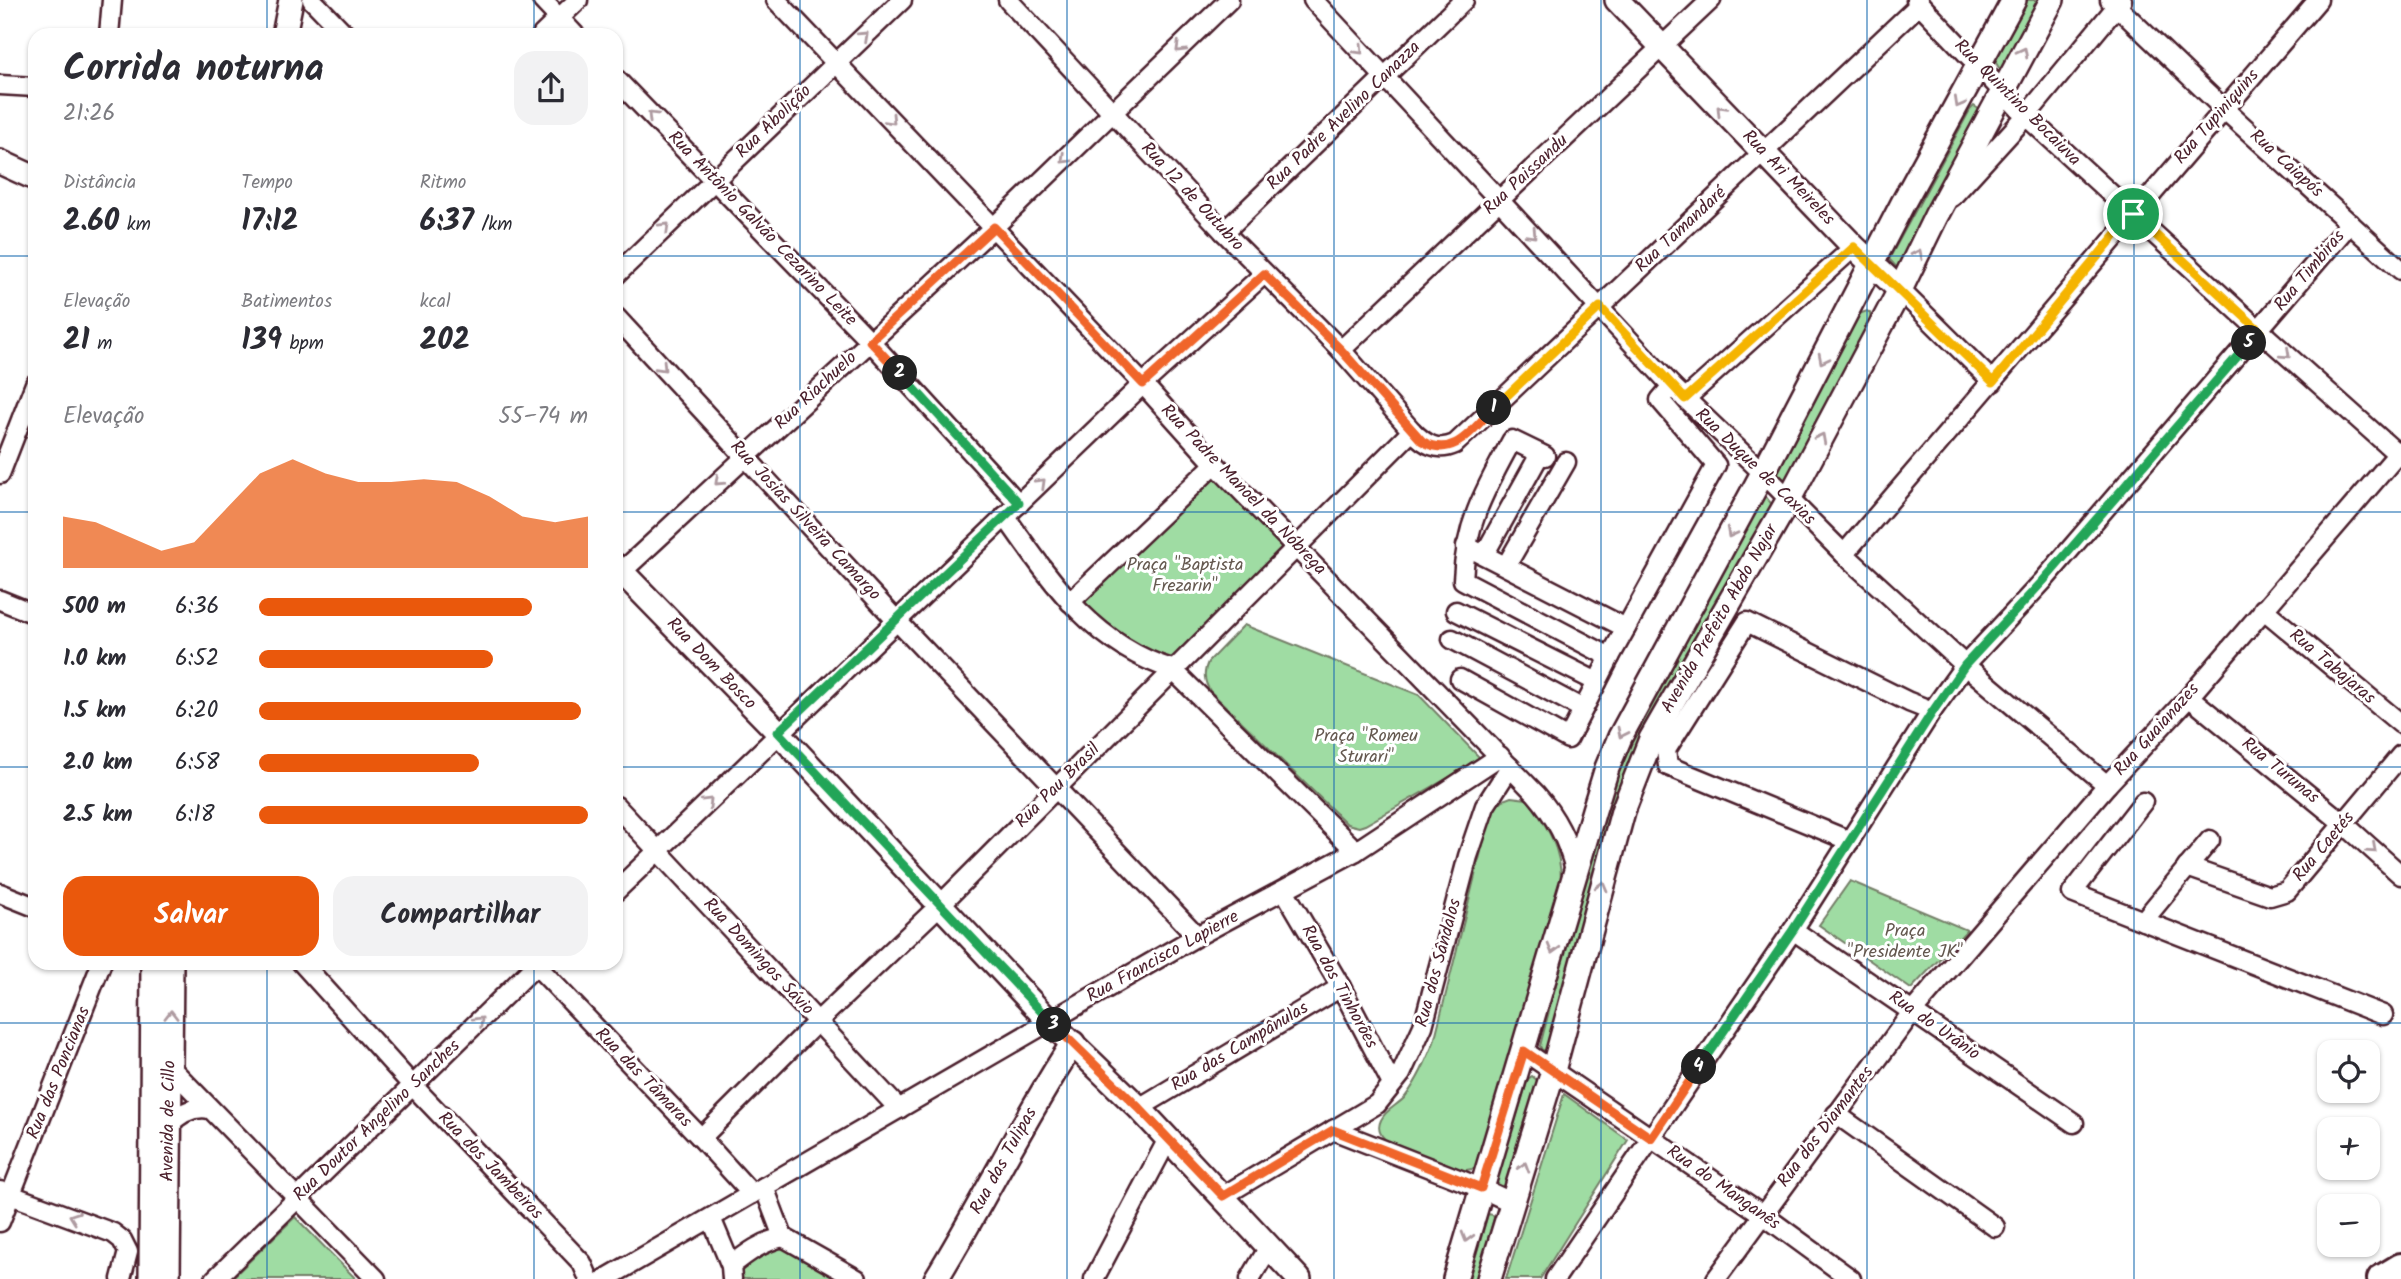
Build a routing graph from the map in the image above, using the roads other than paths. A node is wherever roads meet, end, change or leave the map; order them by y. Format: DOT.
graph roads {
  1 [pos="112,0"];
  2 [pos="275,0"];
  3 [pos="291,0"];
  4 [pos="312,0"];
  5 [pos="542,0"];
  6 [pos="578,0"];
  7 [pos="776,0"];
  8 [pos="902,0"];
  9 [pos="1008,0"];
  10 [pos="1229,0"];
  11 [pos="1313,0"];
  12 [pos="1464,0"];
  13 [pos="1617,0"];
  14 [pos="1711,0"];
  15 [pos="2014,0"];
  16 [pos="2052,0"];
  17 [pos="2318,0"];
  18 [pos="1918,2"];
  19 [pos="2116,2"];
  20 [pos="559,18"];
  21 [pos="110,28"];
  22 [pos="269,28"];
  23 [pos="285,28"];
  24 [pos="339,28"];
  25 [pos="549,28"];
  26 [pos="568,28"];
  27 [pos="1661,47"];
  28 [pos="835,63"];
  29 [pos="1979,68"];
  30 [pos="1385,77"];
  31 [pos="0,85"];
  32 [pos="623,86"];
  33 [pos="28,87"];
  34 [pos="2002,91"];
  35 [pos="2224,108"];
  36 [pos="1114,112"];
  37 [pos="2026,116"];
  38 [pos="1763,153"];
  39 [pos="4,166"];
  40 [pos="28,175"];
  41 [pos="715,180"];
  42 [pos="1500,199"];
  43 [pos="1903,203"];
  44 [pos="2133,214"];
  45 [pos="1936,216"];
  46 [pos="2350,223"];
  47 [pos="994,227"];
  48 [pos="1224,232"];
  49 [pos="1854,247"];
  50 [pos="1871,264"];
  51 [pos="623,268"];
  52 [pos="2401,270"];
  53 [pos="1264,274"];
  54 [pos="1900,290"];
  55 [pos="1854,298"];
  56 [pos="1600,307"];
  57 [pos="1887,315"];
  58 [pos="623,325"];
  59 [pos="2260,331"];
  60 [pos="870,341"];
  61 [pos="1341,350"];
  62 [pos="1993,382"];
  63 [pos="1143,384"];
  64 [pos="1671,386"];
  65 [pos="1685,399"];
  66 [pos="28,402"];
  67 [pos="1412,431"];
  68 [pos="1439,448"];
  69 [pos="2400,453"];
  70 [pos="745,457"];
  71 [pos="1566,462"];
  72 [pos="1215,464"];
  73 [pos="1763,473"];
  74 [pos="0,474"];
  75 [pos="1789,499"];
  76 [pos="1019,503"];
  77 [pos="1005,516"];
  78 [pos="1466,545"];
  79 [pos="1296,546"];
  80 [pos="1843,554"];
  81 [pos="1484,555"];
  82 [pos="1506,566"];
  83 [pos="623,567"];
  84 [pos="623,577"];
  85 [pos="0,600"];
  86 [pos="1070,602"];
  87 [pos="2263,609"];
  88 [pos="28,611"];
  89 [pos="1455,611"];
  90 [pos="897,620"];
  91 [pos="1626,628"];
  92 [pos="1452,639"];
  93 [pos="1610,657"];
  94 [pos="1965,665"];
  95 [pos="1172,669"];
  96 [pos="1460,679"];
  97 [pos="1597,682"];
  98 [pos="2189,697"];
  99 [pos="1583,709"];
  100 [pos="1933,711"];
  101 [pos="2401,724"];
  102 [pos="778,732"];
  103 [pos="2401,755"];
  104 [pos="1505,762"];
  105 [pos="2107,785"];
  106 [pos="1455,787"];
  107 [pos="1056,789"];
  108 [pos="1535,794"];
  109 [pos="1488,802"];
  110 [pos="2143,802"];
  111 [pos="623,813"];
  112 [pos="2343,823"];
  113 [pos="2210,840"];
  114 [pos="1850,841"];
  115 [pos="659,850"];
  116 [pos="1356,851"];
  117 [pos="2187,867"];
  118 [pos="1575,870"];
  119 [pos="2401,875"];
  120 [pos="623,884"];
  121 [pos="1284,890"];
  122 [pos="0,893"];
  123 [pos="28,904"];
  124 [pos="940,905"];
  125 [pos="2143,921"];
  126 [pos="1793,930"];
  127 [pos="1197,936"];
  128 [pos="99,970"];
  129 [pos="153,970"];
  130 [pos="171,970"];
  131 [pos="308,970"];
  132 [pos="530,970"];
  133 [pos="542,970"];
  134 [pos="1341,987"];
  135 [pos="1913,1011"];
  136 [pos="2383,1016"];
  137 [pos="818,1021"];
  138 [pos="1050,1022"];
  139 [pos="1073,1043"];
  140 [pos="1524,1051"];
  141 [pos="170,1067"];
  142 [pos="1553,1070"];
  143 [pos="1392,1084"];
  144 [pos="412,1085"];
  145 [pos="1139,1108"];
  146 [pos="210,1109"];
  147 [pos="900,1109"];
  148 [pos="1836,1114"];
  149 [pos="2074,1123"];
  150 [pos="169,1125"];
  151 [pos="1333,1130"];
  152 [pos="701,1138"];
  153 [pos="1651,1138"];
  154 [pos="1168,1139"];
  155 [pos="1481,1188"];
  156 [pos="758,1191"];
  157 [pos="5,1193"];
  158 [pos="1223,1196"];
  159 [pos="298,1198"];
  160 [pos="1513,1203"];
  161 [pos="1762,1214"];
  162 [pos="711,1218"];
  163 [pos="0,1222"];
  164 [pos="1995,1227"];
  165 [pos="783,1237"];
  166 [pos="1269,1247"];
  167 [pos="2401,1267"];
  168 [pos="732,1273"];
  169 [pos="121,1279"];
  170 [pos="151,1279"];
  171 [pos="168,1279"];
  172 [pos="215,1279"];
  173 [pos="376,1279"];
  174 [pos="589,1279"];
  175 [pos="606,1279"];
  176 [pos="858,1279"];
  177 [pos="936,1279"];
  178 [pos="1094,1279"];
  179 [pos="1250,1279"];
  180 [pos="1299,1279"];
  181 [pos="1455,1279"];
  182 [pos="1489,1279"];
  183 [pos="1555,1279"];
  184 [pos="1716,1279"];
  185 [pos="1851,1279"];
  186 [pos="2381,1279"];
  1 -- 21 [label="street"];
  2 -- 22 [label="main road"];
  3 -- 23 [label="main road"];
  4 -- 24 [label="street"];
  5 -- 20 [label="street"];
  6 -- 20 [label="street"];
  7 -- 28 [label="street, Rua Padre Manoel da Nóbrega"];
  28 -- 8 [label="street, Rua Abolição, one-way"];
  9 -- 36 [label="street, Rua 12 de Outubro"];
  10 -- 36 [label="street, Rua Riachuelo, one-way"];
  11 -- 30 [label="street, Rua Duque de Caxias, one-way"];
  12 -- 30 [label="street, Rua Padre Avelino Canazza"];
  13 -- 27 [label="main road, Rua Ari Meireles"];
  14 -- 27 [label="street, Rua Paissandu"];
  15 -- 29 [label="main road, Avenida Prefeito Abdo Najar"];
  34 -- 16 [label="main road, Avenida Prefeito Abdo Najar, one-way"];
  17 -- 35 [label="street, Rua Tupiniquins"];
  18 -- 29 [label="street, Rua Quintino Bocaiuva"];
  18 -- 38 [label="street, Rua Tamandaré"];
  19 -- 35 [label="street, Rua Caiapós"];
  19 -- 37 [label="street"];
  20 -- 25 [label="street"];
  20 -- 26 [label="street"];
  38 -- 27 [label="main road, Rua Ari Meireles, one-way"];
  27 -- 42 [label="street, Rua Paissandu"];
  28 -- 41 [label="street, Rua Abolição"];
  28 -- 47 [label="street, Rua Padre Manoel da Nóbrega, one-way"];
  29 -- 34 [label="street, Rua Quintino Bocaiuva"];
  29 -- 43 [label="main road, Avenida Prefeito Abdo Najar, one-way"];
  30 -- 42 [label="street, Rua Duque de Caxias"];
  30 -- 48 [label="street, Rua Padre Avelino Canazza"];
  31 -- 33 [label="street"];
  41 -- 32 [label="street, Rua Antônio Galvão Cezarino Leite, one-way"];
  34 -- 37 [label="street, Rua Quintino Bocaiuva"];
  34 -- 45 [label="main road, Avenida Prefeito Abdo Najar"];
  35 -- 44 [label="street, Rua Tupiniquins"];
  35 -- 46 [label="street, Rua Caiapós"];
  36 -- 47 [label="street, Rua Riachuelo, one-way"];
  36 -- 48 [label="street, Rua 12 de Outubro"];
  37 -- 44 [label="street, Rua Quintino Bocaiuva"];
  37 -- 45 [label="street"];
  38 -- 49 [label="main road, Rua Ari Meireles"];
  38 -- 56 [label="street, Rua Tamandaré"];
  39 -- 40 [label="main road"];
  51 -- 41 [label="street, Rua Abolição, one-way"];
  41 -- 60 [label="street, Rua Antônio Galvão Cezarino Leite"];
  42 -- 56 [label="street, Rua Duque de Caxias, one-way"];
  42 -- 61 [label="street, Rua Paissandu"];
  43 -- 49 [label="main road"];
  43 -- 50 [label="main road, Avenida Prefeito Abdo Najar"];
  44 -- 59 [label="street, Rua Quintino Bocaiuva"];
  44 -- 62 [label="street, Rua Tupiniquins"];
  54 -- 45 [label="main road, Avenida Prefeito Abdo Najar, one-way"];
  46 -- 52 [label="street, Rua Caiapós"];
  46 -- 59 [label="street, Rua Timbiras"];
  47 -- 60 [label="street, Rua Riachuelo"];
  47 -- 63 [label="street, Rua Padre Manoel da Nóbrega"];
  48 -- 53 [label="street, Rua 12 de Outubro"];
  49 -- 50 [label="main road, Rua Ari Meireles"];
  49 -- 65 [label="street"];
  50 -- 54 [label="main road, Rua Ari Meireles"];
  50 -- 55 [label="main road, Avenida Prefeito Abdo Najar"];
  53 -- 61 [label="street, Rua 12 de Outubro"];
  53 -- 63 [label="street"];
  54 -- 57 [label="main road, Avenida Prefeito Abdo Najar"];
  54 -- 62 [label="street, Rua Ari Meireles"];
  55 -- 57 [label="main road"];
  55 -- 73 [label="main road, Avenida Prefeito Abdo Najar, one-way"];
  56 -- 64 [label="street, Rua Duque de Caxias"];
  56 -- 68 [label="street, Rua Tamandaré"];
  75 -- 57 [label="main road, Avenida Prefeito Abdo Najar, one-way"];
  58 -- 70 [label="street, Rua Josias Silveira Camargo, one-way"];
  59 -- 69 [label="street, Rua Quintino Bocaiuva, one-way"];
  59 -- 94 [label="street, Rua Timbiras"];
  60 -- 70 [label="street, Rua Riachuelo"];
  60 -- 76 [label="street, Rua Antônio Galvão Cezarino Leite"];
  61 -- 67 [label="street, Rua 12 de Outubro"];
  62 -- 80 [label="street, Rua Tupiniquins"];
  63 -- 72 [label="street, Rua Padre Manoel da Nóbrega"];
  76 -- 63 [label="street, one-way"];
  64 -- 65 [label="street, Rua Duque de Caxias"];
  64 -- 91 [label="street"];
  65 -- 73 [label="street, Rua Duque de Caxias"];
  66 -- 74 [label="street"];
  67 -- 68 [label="street, Rua 12 de Outubro"];
  67 -- 79 [label="street, Rua Pau Brasil"];
  69 -- 87 [label="street, Rua Guaianazes"];
  70 -- 83 [label="street, Rua Riachuelo, one-way"];
  70 -- 90 [label="street, Rua Josias Silveira Camargo"];
  71 -- 82 [label="street"];
  72 -- 79 [label="street, Rua Padre Manoel da Nóbrega"];
  72 -- 86 [label="street"];
  73 -- 75 [label="street, Rua Duque de Caxias"];
  73 -- 118 [label="main road, Avenida Prefeito Abdo Najar, one-way"];
  75 -- 80 [label="street, Rua Duque de Caxias"];
  142 -- 75 [label="main road, Avenida Prefeito Abdo Najar, one-way"];
  76 -- 77 [label="street"];
  77 -- 86 [label="street"];
  77 -- 90 [label="street"];
  78 -- 81 [label="street"];
  78 -- 81 [label="street"];
  78 -- 93 [label="street"];
  79 -- 95 [label="street, Rua Pau Brasil"];
  79 -- 104 [label="street, Rua Padre Manoel da Nóbrega"];
  80 -- 94 [label="street, Rua Duque de Caxias"];
  81 -- 82 [label="street"];
  82 -- 91 [label="street"];
  84 -- 102 [label="main road, Rua Dom Bosco"];
  85 -- 88 [label="street"];
  86 -- 95 [label="street"];
  87 -- 98 [label="street, Rua Guaianazes"];
  87 -- 101 [label="street, Rua Tabajaras"];
  89 -- 97 [label="street"];
  90 -- 102 [label="street"];
  90 -- 107 [label="street, Rua Josias Silveira Camargo"];
  91 -- 93 [label="street"];
  92 -- 99 [label="street"];
  93 -- 97 [label="street"];
  94 -- 100 [label="street, Rua Timbiras"];
  94 -- 105 [label="street, Rua Duque de Caxias"];
  95 -- 107 [label="street, Rua Pau Brasil"];
  95 -- 116 [label="street"];
  96 -- 99 [label="street"];
  97 -- 99 [label="street"];
  98 -- 105 [label="street, Rua Guaianazes"];
  98 -- 112 [label="street, Rua Turunas"];
  100 -- 114 [label="street, Rua Timbiras"];
  100 -- 114 [label="street"];
  115 -- 102 [label="street, one-way"];
  102 -- 124 [label="main road, Rua Dom Bosco"];
  103 -- 112 [label="street, Rua Caetés"];
  104 -- 106 [label="street, Rua Francisco Lapierre"];
  104 -- 108 [label="street, Rua Padre Manoel da Nóbrega"];
  104 -- 109 [label="street, Rua dos Sândalos"];
  105 -- 135 [label="street, Rua Guaianazes"];
  106 -- 109 [label="street"];
  106 -- 116 [label="street, Rua Francisco Lapierre"];
  107 -- 124 [label="street, Rua Pau Brasil"];
  107 -- 127 [label="street, Rua Josias Silveira Camargo"];
  108 -- 109 [label="street"];
  108 -- 118 [label="street, Rua Padre Manoel da Nóbrega"];
  109 -- 143 [label="street, Rua dos Sândalos"];
  110 -- 125 [label="street"];
  111 -- 115 [label="street, Rua Domingos Sávio"];
  112 -- 117 [label="street, Rua Caetés"];
  112 -- 119 [label="street, Rua Turunas, one-way"];
  113 -- 117 [label="street"];
  114 -- 126 [label="street, Rua Timbiras"];
  115 -- 120 [label="street"];
  115 -- 137 [label="street, Rua Domingos Sávio"];
  116 -- 121 [label="street, Rua Francisco Lapierre"];
  117 -- 125 [label="street"];
  118 -- 140 [label="main road, Avenida Prefeito Abdo Najar, one-way"];
  121 -- 127 [label="street, Rua Francisco Lapierre"];
  121 -- 134 [label="street, Rua dos Tinhorões"];
  122 -- 123 [label="street"];
  124 -- 137 [label="street, Rua Pau Brasil"];
  124 -- 138 [label="main road, Rua Dom Bosco"];
  125 -- 136 [label="street"];
  126 -- 135 [label="street, Rua do Urânio"];
  126 -- 153 [label="street, Rua Timbiras"];
  127 -- 138 [label="street, Rua Francisco Lapierre"];
  128 -- 157 [label="street, Rua das Poncianas"];
  129 -- 170 [label="main road, Avenida de Cillo"];
  141 -- 130 [label="main road, Avenida de Cillo, one-way"];
  131 -- 144 [label="street, Rua dos Jambeiros"];
  144 -- 132 [label="street, Rua Doutor Angelino Sanches, one-way"];
  133 -- 152 [label="street, Rua das Tâmaras"];
  134 -- 143 [label="street, Rua dos Tinhorões"];
  134 -- 145 [label="street, Rua das Campânulas"];
  135 -- 148 [label="street, Rua dos Diamantes"];
  135 -- 149 [label="street, Rua do Urânio"];
  137 -- 147 [label="street, Rua Domingos Sávio"];
  137 -- 152 [label="street, Rua Pau Brasil"];
  138 -- 139 [label="main road, Rua Dom Bosco"];
  138 -- 147 [label="street, Rua Francisco Lapierre"];
  139 -- 145 [label="main road, Rua Dom Bosco"];
  139 -- 177 [label="main road, Rua das Tulipas"];
  140 -- 142 [label="street, Rua do Manganês"];
  140 -- 155 [label="main road, Avenida Prefeito Abdo Najar"];
  141 -- 146 [label="street"];
  141 -- 150 [label="main road, Avenida de Cillo"];
  142 -- 153 [label="street, Rua do Manganês"];
  160 -- 142 [label="main road, Avenida Prefeito Abdo Najar, one-way"];
  143 -- 151 [label="street, Rua dos Sândalos"];
  144 -- 159 [label="street, Rua Doutor Angelino Sanches"];
  144 -- 174 [label="street, Rua dos Jambeiros"];
  145 -- 154 [label="main road, Rua Dom Bosco"];
  146 -- 150 [label="street"];
  146 -- 159 [label="street"];
  147 -- 156 [label="street, Rua Francisco Lapierre"];
  148 -- 161 [label="street, Rua dos Diamantes"];
  148 -- 164 [label="street"];
  150 -- 171 [label="main road, Avenida de Cillo"];
  151 -- 155 [label="street"];
  151 -- 158 [label="street, Rua dos Sândalos"];
  152 -- 156 [label="street, Rua das Tâmaras"];
  153 -- 161 [label="street, Rua do Manganês"];
  153 -- 183 [label="street, Rua Timbiras"];
  154 -- 158 [label="main road, Rua Dom Bosco"];
  154 -- 178 [label="street"];
  155 -- 160 [label="street"];
  155 -- 181 [label="main road, Avenida Prefeito Abdo Najar, one-way"];
  156 -- 162 [label="street, Rua Francisco Lapierre"];
  156 -- 165 [label="street"];
  157 -- 163 [label="street, Rua das Poncianas"];
  169 -- 157 [label="street, one-way"];
  158 -- 166 [label="main road, Rua Dom Bosco"];
  159 -- 172 [label="street, Rua Doutor Angelino Sanches"];
  159 -- 173 [label="street"];
  160 -- 182 [label="main road, Avenida Prefeito Abdo Najar"];
  161 -- 184 [label="street, Rua dos Diamantes"];
  161 -- 185 [label="street, Rua do Manganês"];
  162 -- 168 [label="street"];
  162 -- 175 [label="street, Rua Francisco Lapierre"];
  165 -- 168 [label="street"];
  165 -- 176 [label="street"];
  166 -- 179 [label="street"];
  166 -- 180 [label="main road, Rua Dom Bosco"];
  167 -- 186 [label="highway"];
}
